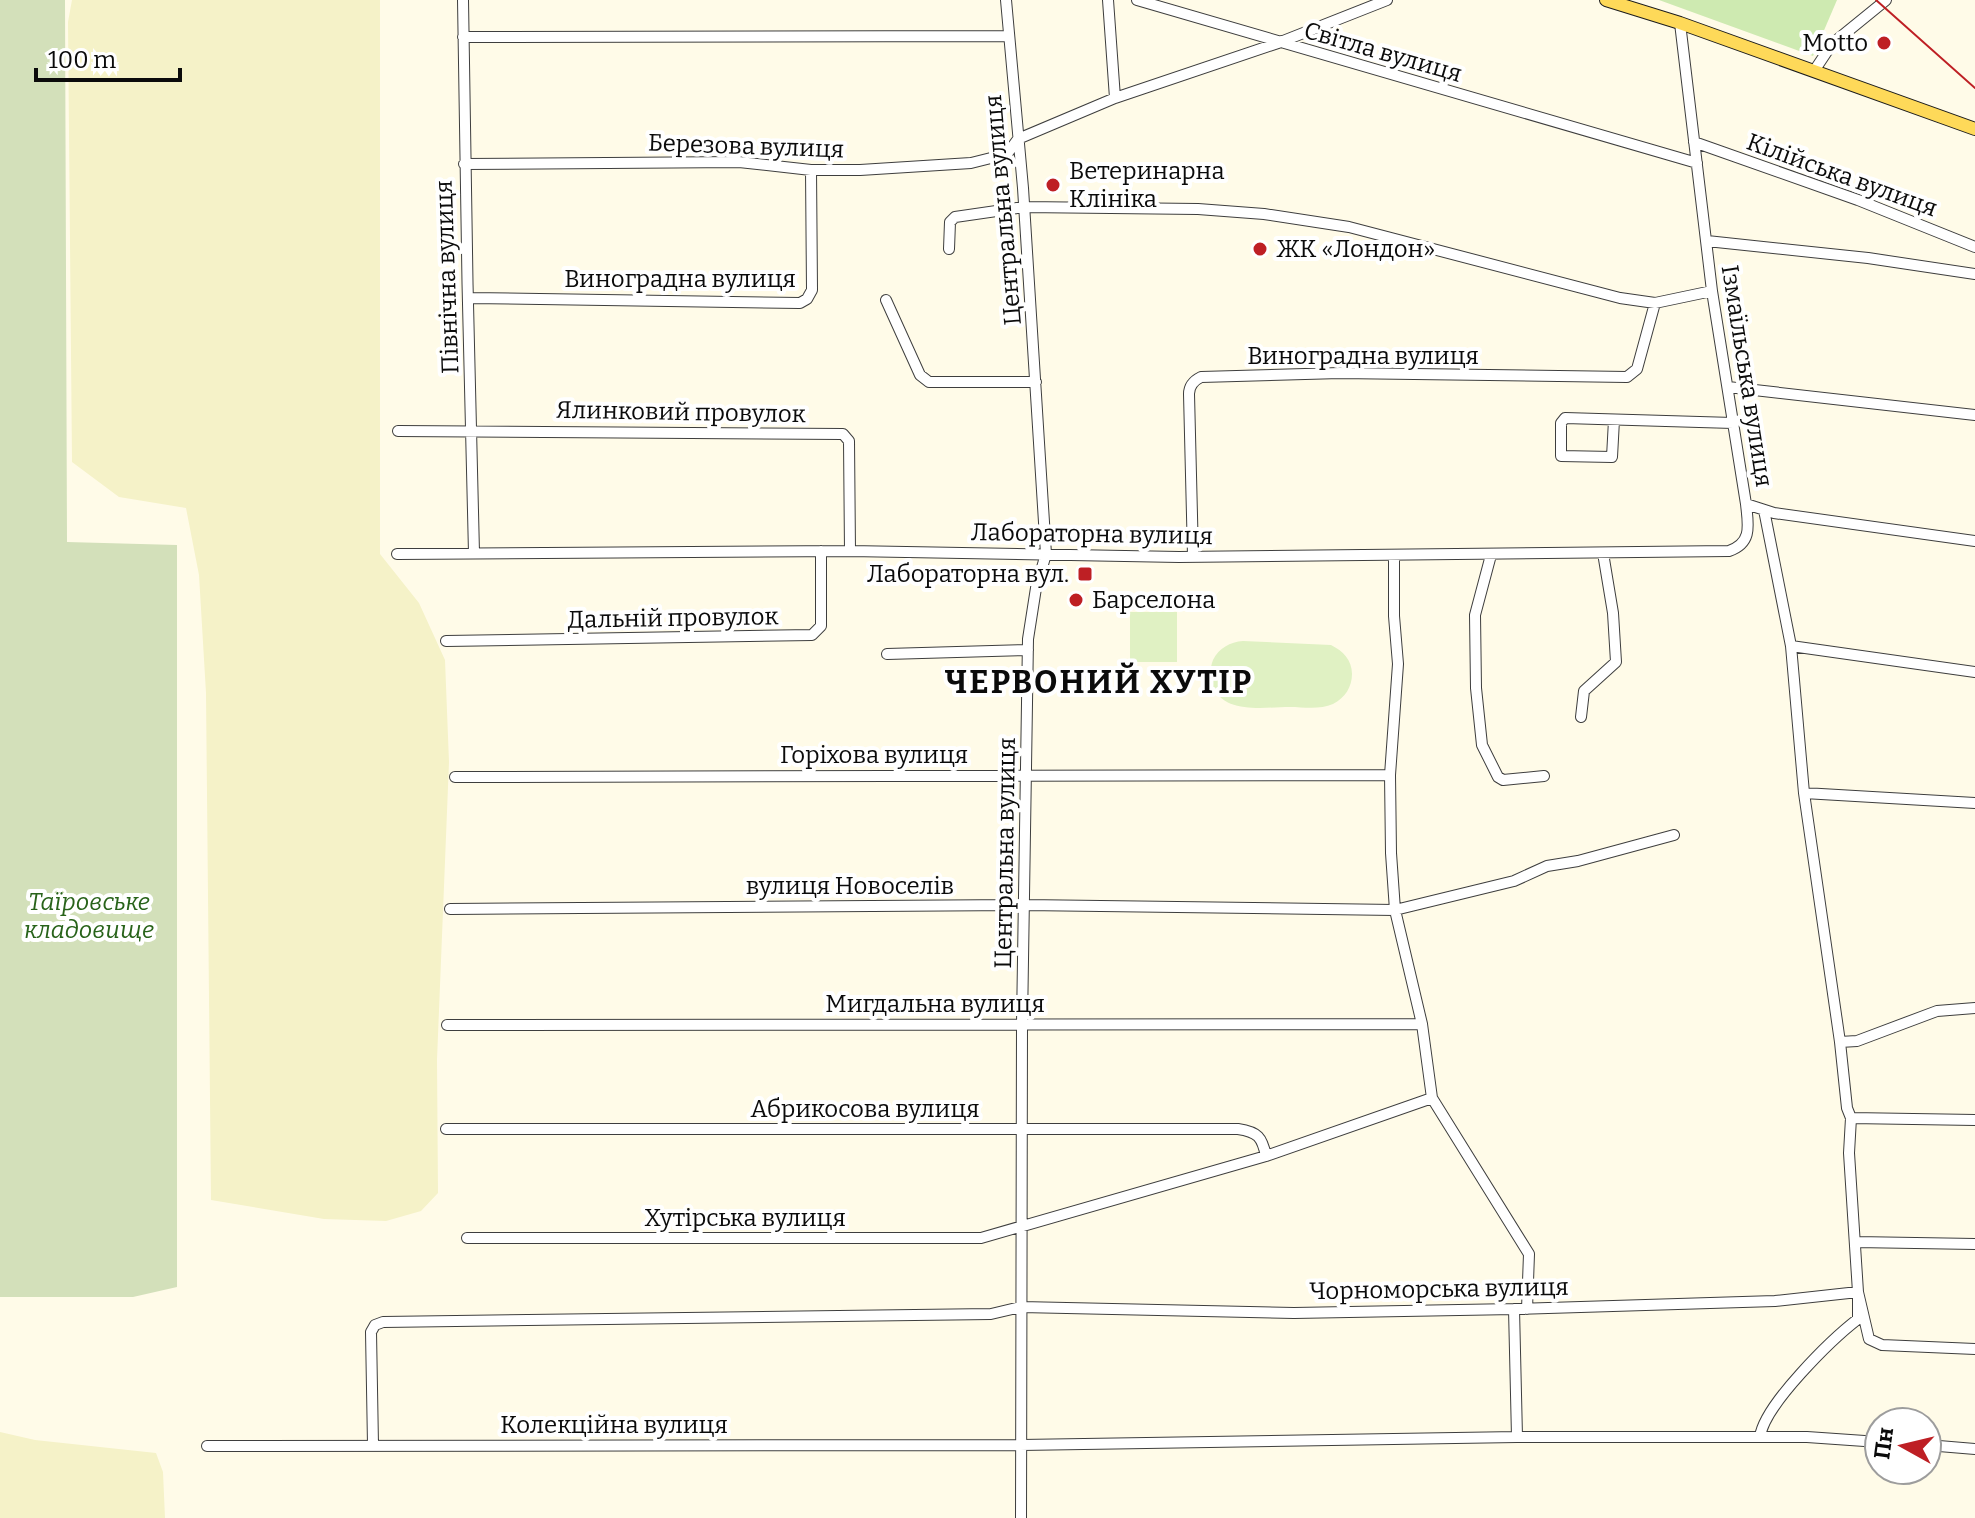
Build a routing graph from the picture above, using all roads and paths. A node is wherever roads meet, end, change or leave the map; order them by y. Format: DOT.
graph roads {
  1 [pos="463,0"];
  2 [pos="1006,0"];
  3 [pos="1108,0"];
  4 [pos="1137,0"];
  5 [pos="1387,0"];
  6 [pos="1606,0"];
  7 [pos="1886,0"];
  8 [pos="1680,23"];
  9 [pos="1009,36"];
  10 [pos="463,37"];
  11 [pos="1278,43"];
  12 [pos="1814,71"];
  13 [pos="1115,98"];
  14 [pos="1975,129"];
  15 [pos="1018,139"];
  16 [pos="1694,142"];
  17 [pos="1697,163"];
  18 [pos="464,164"];
  19 [pos="811,170"];
  20 [pos="1024,207"];
  21 [pos="1707,241"];
  22 [pos="1975,247"];
  23 [pos="949,249"];
  24 [pos="1975,274"];
  25 [pos="1712,291"];
  26 [pos="469,298"];
  27 [pos="886,300"];
  28 [pos="1655,303"];
  29 [pos="1036,382"];
  30 [pos="1728,387"];
  31 [pos="1975,415"];
  32 [pos="1614,420"];
  33 [pos="1733,423"];
  34 [pos="398,431"];
  35 [pos="470,433"];
  36 [pos="1746,504"];
  37 [pos="1764,510"];
  38 [pos="1975,541"];
  39 [pos="821,551"];
  40 [pos="850,551"];
  41 [pos="474,553"];
  42 [pos="1603,553"];
  43 [pos="397,554"];
  44 [pos="1046,554"];
  45 [pos="1491,555"];
  46 [pos="1193,556"];
  47 [pos="1394,556"];
  48 [pos="446,641"];
  49 [pos="1791,646"];
  50 [pos="1028,650"];
  51 [pos="887,654"];
  52 [pos="1975,672"];
  53 [pos="1581,717"];
  54 [pos="1027,775"];
  55 [pos="1390,775"];
  56 [pos="1544,776"];
  57 [pos="455,777"];
  58 [pos="1804,793"];
  59 [pos="1975,803"];
  60 [pos="1674,835"];
  61 [pos="1025,905"];
  62 [pos="450,909"];
  63 [pos="1395,910"];
  64 [pos="1975,1008"];
  65 [pos="1022,1024"];
  66 [pos="1422,1024"];
  67 [pos="447,1025"];
  68 [pos="1840,1042"];
  69 [pos="1432,1098"];
  70 [pos="1856,1119"];
  71 [pos="1975,1120"];
  72 [pos="446,1129"];
  73 [pos="1022,1130"];
  74 [pos="1266,1156"];
  75 [pos="1022,1227"];
  76 [pos="467,1238"];
  77 [pos="1856,1242"];
  78 [pos="1975,1244"];
  79 [pos="1858,1292"];
  80 [pos="1021,1307"];
  81 [pos="1514,1309"];
  82 [pos="1527,1309"];
  83 [pos="1975,1349"];
  84 [pos="1517,1437"];
  85 [pos="1760,1437"];
  86 [pos="1863,1441"];
  87 [pos="373,1445"];
  88 [pos="1021,1445"];
  89 [pos="207,1446"];
  90 [pos="1943,1446"];
  91 [pos="1975,1449"];
  92 [pos="1021,1518"];
  1 -- 10 [label="street, Північна вулиця"];
  2 -- 9 [label="street, Центральна вулиця"];
  3 -- 13 [label="street"];
  4 -- 11 [label="street"];
  5 -- 11 [label="street"];
  6 -- 8 [label="main road"];
  7 -- 12 [label="street"];
  8 -- 12 [label="main road"];
  8 -- 16 [label="street, Ізмаїльська вулиця"];
  9 -- 10 [label="street"];
  9 -- 15 [label="street, Центральна вулиця"];
  10 -- 18 [label="street, Північна вулиця"];
  11 -- 13 [label="street, Світла вулиця"];
  11 -- 17 [label="street, Світла вулиця"];
  12 -- 14 [label="main road"];
  13 -- 15 [label="street, Світла вулиця"];
  15 -- 19 [label="street, Березова вулиця"];
  15 -- 20 [label="street, Центральна вулиця"];
  16 -- 17 [label="street, Ізмаїльська вулиця"];
  16 -- 22 [label="street, Кілійська вулиця"];
  17 -- 21 [label="street, Ізмаїльська вулиця"];
  18 -- 19 [label="street, Березова вулиця"];
  18 -- 26 [label="street, Північна вулиця"];
  19 -- 26 [label="street, Виноградна вулиця"];
  20 -- 23 [label="street"];
  20 -- 28 [label="street"];
  20 -- 29 [label="street, Центральна вулиця"];
  21 -- 24 [label="street"];
  21 -- 25 [label="street, Ізмаїльська вулиця"];
  25 -- 28 [label="street"];
  25 -- 30 [label="street, Ізмаїльська вулиця"];
  26 -- 35 [label="street, Північна вулиця"];
  27 -- 29 [label="street"];
  28 -- 46 [label="street, Виноградна вулиця"];
  29 -- 44 [label="street, Центральна вулиця"];
  30 -- 31 [label="street"];
  30 -- 33 [label="street, Ізмаїльська вулиця"];
  32 -- 32 [label="street"];
  32 -- 33 [label="street"];
  33 -- 36 [label="street, Ізмаїльська вулиця"];
  34 -- 35 [label="street, Ялинковий провулок"];
  35 -- 40 [label="street, Ялинковий провулок"];
  35 -- 41 [label="street, Північна вулиця"];
  36 -- 37 [label="street, Ізмаїльська вулиця"];
  36 -- 42 [label="street, Лабораторна вулиця"];
  37 -- 38 [label="street, Ізмаїльська вулиця"];
  37 -- 49 [label="street"];
  39 -- 40 [label="street, Лабораторна вулиця"];
  39 -- 41 [label="street, Лабораторна вулиця"];
  39 -- 48 [label="street, Дальній провулок"];
  40 -- 44 [label="street, Лабораторна вулиця"];
  41 -- 43 [label="street, Лабораторна вулиця"];
  42 -- 45 [label="street, Лабораторна вулиця"];
  42 -- 53 [label="street"];
  44 -- 46 [label="street, Лабораторна вулиця"];
  44 -- 50 [label="street, Центральна вулиця"];
  45 -- 47 [label="street, Лабораторна вулиця"];
  45 -- 56 [label="street"];
  46 -- 47 [label="street, Лабораторна вулиця"];
  47 -- 55 [label="street"];
  49 -- 52 [label="street"];
  49 -- 58 [label="street"];
  50 -- 51 [label="street"];
  50 -- 54 [label="street, Центральна вулиця"];
  54 -- 55 [label="street, Горіхова вулиця"];
  54 -- 57 [label="street, Горіхова вулиця"];
  54 -- 61 [label="street, Центральна вулиця"];
  55 -- 63 [label="street"];
  58 -- 59 [label="street"];
  58 -- 68 [label="street"];
  60 -- 63 [label="street, вулиця Новоселів"];
  61 -- 62 [label="street, вулиця Новоселів"];
  61 -- 63 [label="street, вулиця Новоселів"];
  61 -- 65 [label="street, Центральна вулиця"];
  63 -- 66 [label="street"];
  64 -- 68 [label="street"];
  65 -- 66 [label="street, Мигдальна вулиця"];
  65 -- 67 [label="street, Мигдальна вулиця"];
  65 -- 73 [label="street, Центральна вулиця"];
  66 -- 69 [label="street"];
  68 -- 70 [label="street"];
  69 -- 74 [label="street"];
  69 -- 82 [label="street"];
  70 -- 71 [label="street"];
  70 -- 77 [label="street"];
  72 -- 73 [label="street, Абрикосова вулиця"];
  73 -- 74 [label="street, Абрикосова вулиця"];
  73 -- 75 [label="street, Центральна вулиця"];
  74 -- 75 [label="street"];
  75 -- 76 [label="street, Хутірська вулиця"];
  75 -- 80 [label="street, Центральна вулиця"];
  77 -- 78 [label="street"];
  77 -- 79 [label="street"];
  79 -- 82 [label="street, Чорноморська вулиця"];
  79 -- 83 [label="street"];
  79 -- 85 [label="street"];
  80 -- 81 [label="street, Чорноморська вулиця"];
  80 -- 87 [label="street"];
  80 -- 88 [label="street, Центральна вулиця"];
  81 -- 82 [label="street, Чорноморська вулиця"];
  81 -- 84 [label="street"];
  84 -- 85 [label="street, Колекційна вулиця"];
  84 -- 88 [label="street, Колекційна вулиця"];
  85 -- 86 [label="street, Колекційна вулиця"];
  87 -- 88 [label="street, Колекційна вулиця"];
  87 -- 89 [label="street, Колекційна вулиця"];
  88 -- 92 [label="street, Центральна вулиця"];
  90 -- 91 [label="street"];
}
